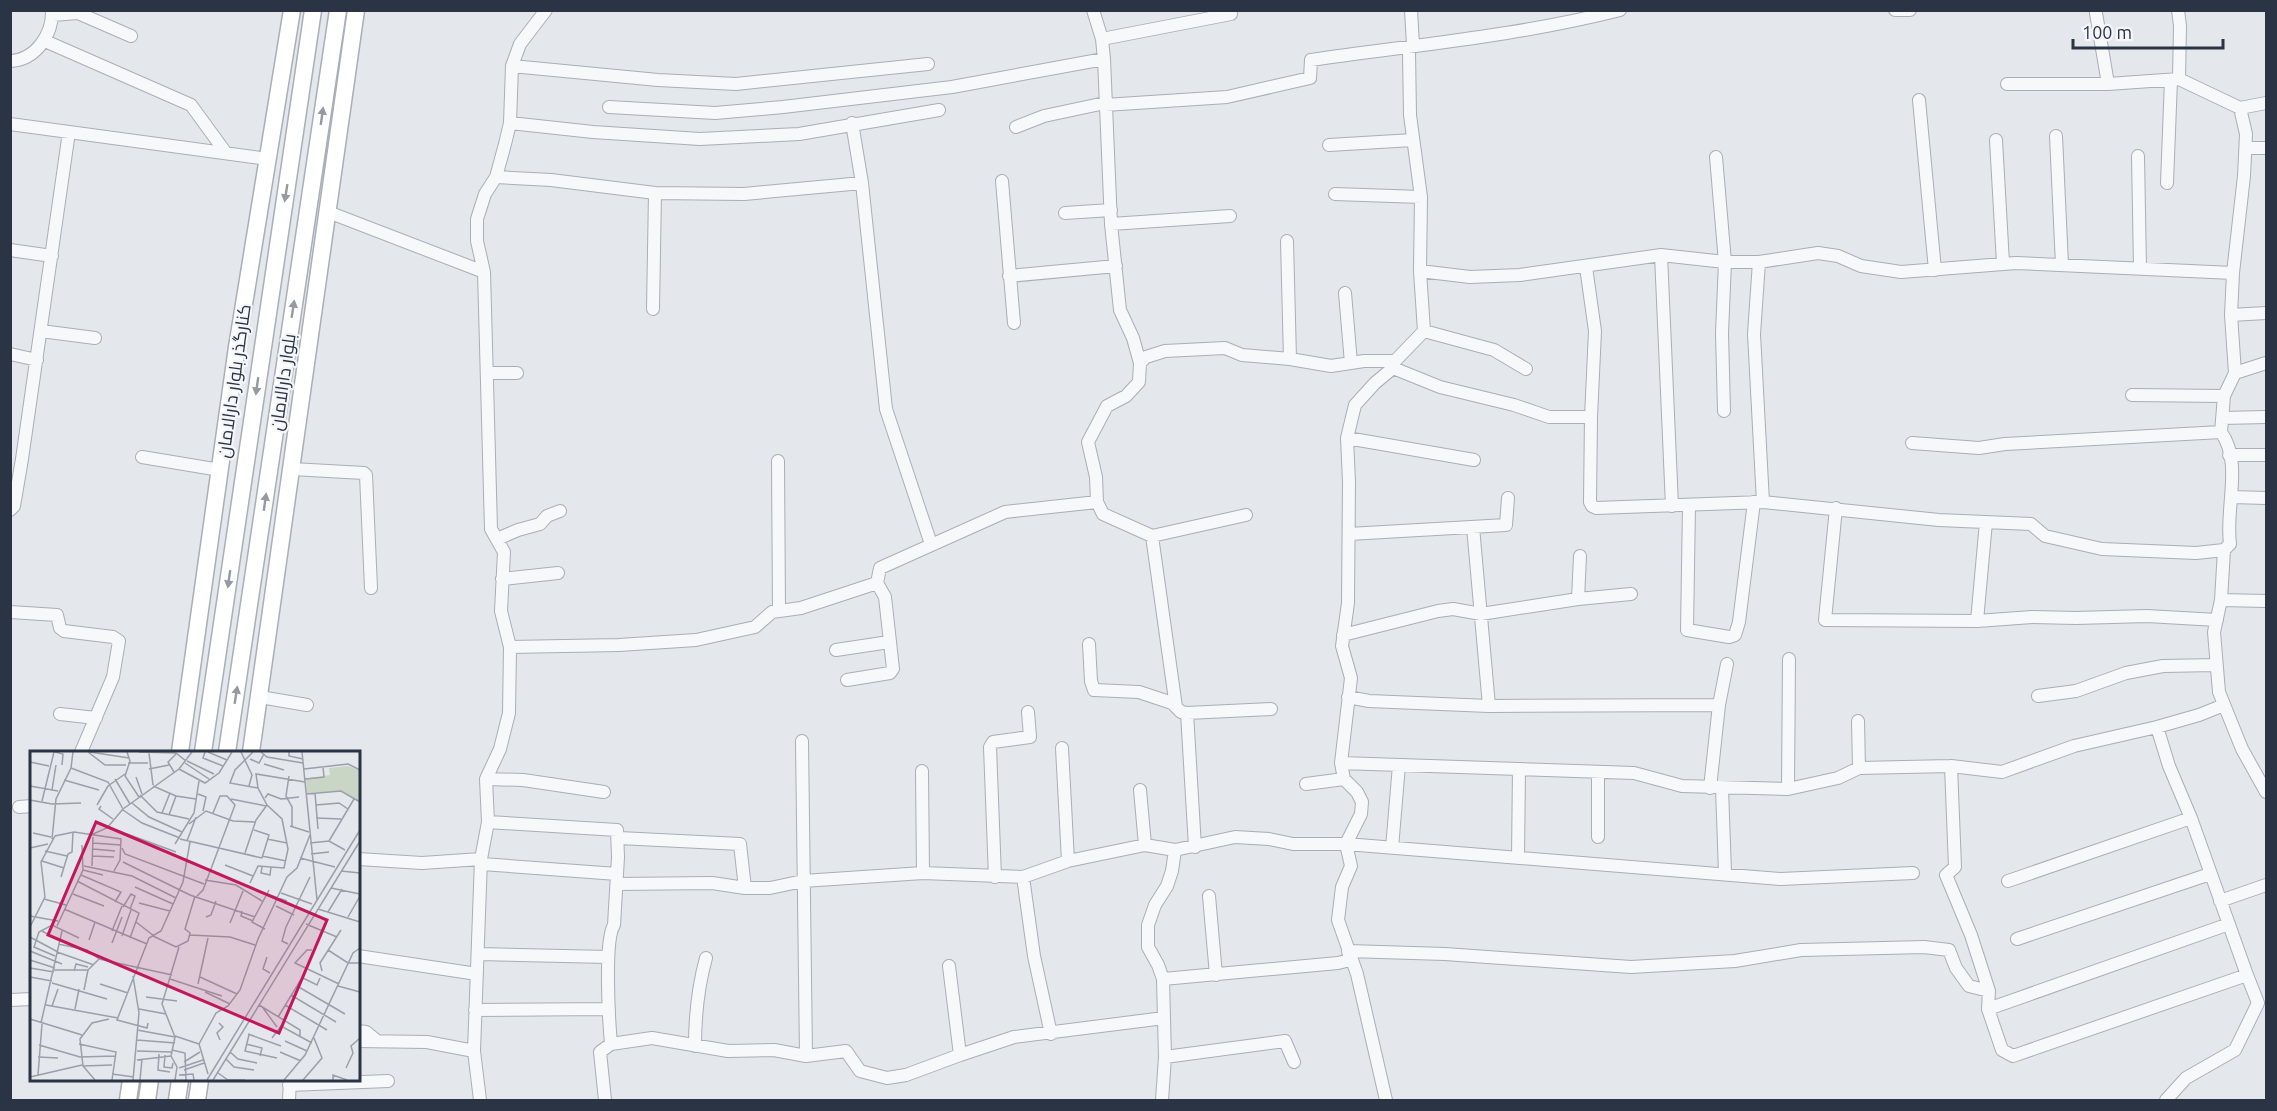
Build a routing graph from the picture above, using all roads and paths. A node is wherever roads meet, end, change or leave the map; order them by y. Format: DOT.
graph roads {
  1 [pos="292,10"];
  2 [pos="313,10"];
  3 [pos="338,10"];
  4 [pos="356,10"];
  5 [pos="546,10"];
  6 [pos="1093,10"];
  7 [pos="1411,10"];
  8 [pos="1895,10"];
  9 [pos="1910,10"];
  10 [pos="2178,10"];
  11 [pos="1619,11"];
  12 [pos="53,13"];
  13 [pos="2096,13"];
  14 [pos="1231,14"];
  15 [pos="130,36"];
  16 [pos="1102,39"];
  17 [pos="45,41"];
  18 [pos="1413,45"];
  19 [pos="1104,59"];
  20 [pos="10,61"];
  21 [pos="928,64"];
  22 [pos="512,66"];
  23 [pos="2175,80"];
  24 [pos="2007,84"];
  25 [pos="2108,84"];
  26 [pos="1919,100"];
  27 [pos="2266,103"];
  28 [pos="1105,104"];
  29 [pos="609,107"];
  30 [pos="2240,108"];
  31 [pos="939,110"];
  32 [pos="510,123"];
  33 [pos="852,123"];
  34 [pos="10,124"];
  35 [pos="1016,127"];
  36 [pos="69,132"];
  37 [pos="2056,136"];
  38 [pos="1413,140"];
  39 [pos="1996,140"];
  40 [pos="1329,145"];
  41 [pos="2246,148"];
  42 [pos="2266,148"];
  43 [pos="226,153"];
  44 [pos="2138,156"];
  45 [pos="1716,157"];
  46 [pos="267,159"];
  47 [pos="495,177"];
  48 [pos="1002,181"];
  49 [pos="862,183"];
  50 [pos="2167,183"];
  51 [pos="655,193"];
  52 [pos="1335,194"];
  53 [pos="1421,197"];
  54 [pos="1112,210"];
  55 [pos="328,212"];
  56 [pos="1065,213"];
  57 [pos="1230,216"];
  58 [pos="1112,224"];
  59 [pos="1287,241"];
  60 [pos="10,250"];
  61 [pos="1661,255"];
  62 [pos="52,256"];
  63 [pos="1725,262"];
  64 [pos="1759,262"];
  65 [pos="2003,263"];
  66 [pos="2061,265"];
  67 [pos="1116,266"];
  68 [pos="1586,267"];
  69 [pos="2140,268"];
  70 [pos="1935,270"];
  71 [pos="1420,271"];
  72 [pos="484,272"];
  73 [pos="2233,273"];
  74 [pos="1009,276"];
  75 [pos="1345,293"];
  76 [pos="653,309"];
  77 [pos="2266,313"];
  78 [pos="2232,315"];
  79 [pos="1014,323"];
  80 [pos="41,331"];
  81 [pos="1424,331"];
  82 [pos="95,338"];
  83 [pos="10,354"];
  84 [pos="1290,359"];
  85 [pos="37,360"];
  86 [pos="1140,363"];
  87 [pos="1351,363"];
  88 [pos="2266,363"];
  89 [pos="1394,364"];
  90 [pos="1526,369"];
  91 [pos="488,373"];
  92 [pos="517,373"];
  93 [pos="2235,373"];
  94 [pos="2132,396"];
  95 [pos="2224,396"];
  96 [pos="1724,411"];
  97 [pos="1591,417"];
  98 [pos="2266,417"];
  99 [pos="2222,418"];
  100 [pos="2220,432"];
  101 [pos="1347,438"];
  102 [pos="1912,443"];
  103 [pos="2229,455"];
  104 [pos="2266,455"];
  105 [pos="142,457"];
  106 [pos="16,458"];
  107 [pos="1474,460"];
  108 [pos="778,461"];
  109 [pos="292,469"];
  110 [pos="220,470"];
  111 [pos="2232,497"];
  112 [pos="1508,498"];
  113 [pos="2266,498"];
  114 [pos="1097,502"];
  115 [pos="1758,502"];
  116 [pos="1671,506"];
  117 [pos="1689,506"];
  118 [pos="1836,508"];
  119 [pos="10,510"];
  120 [pos="560,511"];
  121 [pos="1246,515"];
  122 [pos="1986,522"];
  123 [pos="1473,527"];
  124 [pos="1349,534"];
  125 [pos="1152,536"];
  126 [pos="497,539"];
  127 [pos="931,544"];
  128 [pos="2224,550"];
  129 [pos="1581,556"];
  130 [pos="558,573"];
  131 [pos="502,579"];
  132 [pos="877,583"];
  133 [pos="371,588"];
  134 [pos="1631,594"];
  135 [pos="1578,599"];
  136 [pos="2221,600"];
  137 [pos="2266,601"];
  138 [pos="779,611"];
  139 [pos="10,612"];
  140 [pos="1481,614"];
  141 [pos="2217,620"];
  142 [pos="1977,621"];
  143 [pos="1343,635"];
  144 [pos="889,642"];
  145 [pos="1089,644"];
  146 [pos="510,647"];
  147 [pos="836,650"];
  148 [pos="1789,659"];
  149 [pos="1727,664"];
  150 [pos="2216,665"];
  151 [pos="847,680"];
  152 [pos="2038,696"];
  153 [pos="261,697"];
  154 [pos="1348,698"];
  155 [pos="307,705"];
  156 [pos="1719,705"];
  157 [pos="2224,705"];
  158 [pos="1489,706"];
  159 [pos="1271,708"];
  160 [pos="1182,710"];
  161 [pos="1028,712"];
  162 [pos="60,714"];
  163 [pos="96,718"];
  164 [pos="1858,721"];
  165 [pos="2157,727"];
  166 [pos="802,741"];
  167 [pos="1062,748"];
  168 [pos="82,751"];
  169 [pos="180,751"];
  170 [pos="203,751"];
  171 [pos="227,751"];
  172 [pos="251,751"];
  173 [pos="1341,763"];
  174 [pos="1399,765"];
  175 [pos="1951,766"];
  176 [pos="1859,768"];
  177 [pos="1519,769"];
  178 [pos="922,771"];
  179 [pos="1598,772"];
  180 [pos="486,779"];
  181 [pos="1344,779"];
  182 [pos="1306,784"];
  183 [pos="1716,788"];
  184 [pos="1788,789"];
  185 [pos="1140,790"];
  186 [pos="604,792"];
  187 [pos="2266,792"];
  188 [pos="2191,818"];
  189 [pos="488,822"];
  190 [pos="1598,837"];
  191 [pos="618,838"];
  192 [pos="1346,844"];
  193 [pos="1145,845"];
  194 [pos="1195,847"];
  195 [pos="1392,848"];
  196 [pos="1175,850"];
  197 [pos="1518,857"];
  198 [pos="360,859"];
  199 [pos="481,861"];
  200 [pos="1068,861"];
  201 [pos="923,873"];
  202 [pos="1725,873"];
  203 [pos="1913,873"];
  204 [pos="2210,874"];
  205 [pos="995,877"];
  206 [pos="1023,877"];
  207 [pos="617,879"];
  208 [pos="803,881"];
  209 [pos="2008,881"];
  210 [pos="2266,885"];
  211 [pos="745,888"];
  212 [pos="1209,896"];
  213 [pos="2220,901"];
  214 [pos="2229,924"];
  215 [pos="2017,939"];
  216 [pos="1348,951"];
  217 [pos="479,954"];
  218 [pos="360,956"];
  219 [pos="608,957"];
  220 [pos="706,958"];
  221 [pos="949,966"];
  222 [pos="477,974"];
  223 [pos="1216,975"];
  224 [pos="2247,975"];
  225 [pos="1162,979"];
  226 [pos="1989,991"];
  227 [pos="30,999"];
  228 [pos="10,1000"];
  229 [pos="2262,1001"];
  230 [pos="609,1009"];
  231 [pos="475,1010"];
  232 [pos="1988,1010"];
  233 [pos="1164,1018"];
  234 [pos="360,1030"];
  235 [pos="1051,1034"];
  236 [pos="360,1041"];
  237 [pos="377,1041"];
  238 [pos="611,1044"];
  239 [pos="694,1046"];
  240 [pos="474,1052"];
  241 [pos="960,1055"];
  242 [pos="806,1056"];
  243 [pos="1165,1057"];
  244 [pos="1294,1062"];
  245 [pos="131,1081"];
  246 [pos="150,1081"];
  247 [pos="180,1081"];
  248 [pos="200,1081"];
  249 [pos="387,1081"];
  250 [pos="289,1082"];
  251 [pos="129,1101"];
  252 [pos="147,1101"];
  253 [pos="177,1101"];
  254 [pos="197,1101"];
  255 [pos="289,1101"];
  256 [pos="480,1101"];
  257 [pos="605,1101"];
  258 [pos="1162,1101"];
  259 [pos="1386,1101"];
  260 [pos="2166,1101"];
  1 -- 46 [label="street, کنارگذر بلوار دارالامان"];
  2 -- 170 [label="street, بلوار دارالامان, one-way"];
  171 -- 3 [label="street, بلوار دارالامان, one-way"];
  4 -- 55 [label="street"];
  5 -- 22 [label="street"];
  6 -- 16 [label="street"];
  7 -- 18 [label="street"];
  8 -- 9 [label="street"];
  10 -- 23 [label="street"];
  11 -- 18 [label="street"];
  12 -- 15 [label="street"];
  12 -- 17 [label="street"];
  13 -- 25 [label="street"];
  14 -- 16 [label="street"];
  16 -- 19 [label="street"];
  17 -- 20 [label="street"];
  17 -- 43 [label="street"];
  18 -- 28 [label="street"];
  18 -- 38 [label="street"];
  19 -- 28 [label="street"];
  19 -- 29 [label="street"];
  21 -- 22 [label="street"];
  22 -- 32 [label="street"];
  23 -- 25 [label="street"];
  23 -- 30 [label="street"];
  23 -- 50 [label="street"];
  24 -- 25 [label="street"];
  26 -- 70 [label="street"];
  27 -- 30 [label="street"];
  28 -- 35 [label="street"];
  28 -- 54 [label="street"];
  30 -- 41 [label="street"];
  31 -- 33 [label="street"];
  32 -- 33 [label="street"];
  32 -- 47 [label="street"];
  33 -- 49 [label="street"];
  34 -- 36 [label="street"];
  36 -- 43 [label="street"];
  36 -- 62 [label="street"];
  37 -- 66 [label="street"];
  38 -- 40 [label="street"];
  38 -- 53 [label="street"];
  39 -- 65 [label="street"];
  41 -- 42 [label="street"];
  41 -- 73 [label="street"];
  43 -- 46 [label="street"];
  44 -- 69 [label="street"];
  45 -- 63 [label="street"];
  46 -- 110 [label="street, کنارگذر بلوار دارالامان"];
  47 -- 51 [label="street"];
  47 -- 72 [label="street"];
  48 -- 74 [label="street"];
  49 -- 51 [label="street"];
  49 -- 127 [label="street"];
  51 -- 76 [label="street"];
  52 -- 53 [label="street"];
  53 -- 71 [label="street"];
  54 -- 56 [label="street"];
  54 -- 58 [label="street"];
  55 -- 72 [label="street"];
  55 -- 109 [label="street"];
  57 -- 58 [label="street"];
  58 -- 67 [label="street"];
  59 -- 84 [label="street"];
  60 -- 62 [label="street"];
  61 -- 63 [label="street"];
  61 -- 68 [label="street"];
  61 -- 116 [label="street"];
  62 -- 80 [label="street"];
  63 -- 64 [label="street"];
  63 -- 96 [label="street"];
  64 -- 70 [label="street"];
  64 -- 115 [label="street"];
  65 -- 66 [label="street"];
  65 -- 70 [label="street"];
  66 -- 69 [label="street"];
  67 -- 74 [label="street"];
  67 -- 86 [label="street"];
  68 -- 71 [label="street"];
  68 -- 97 [label="street"];
  69 -- 73 [label="street"];
  71 -- 81 [label="street"];
  72 -- 91 [label="street"];
  73 -- 78 [label="street"];
  74 -- 79 [label="street"];
  75 -- 87 [label="street"];
  77 -- 78 [label="street"];
  78 -- 93 [label="street"];
  80 -- 82 [label="street"];
  80 -- 85 [label="street"];
  81 -- 89 [label="street"];
  81 -- 90 [label="street"];
  83 -- 85 [label="street"];
  84 -- 86 [label="street"];
  84 -- 87 [label="street"];
  85 -- 106 [label="street"];
  86 -- 114 [label="street"];
  87 -- 89 [label="street"];
  88 -- 93 [label="street"];
  89 -- 97 [label="street"];
  89 -- 101 [label="street"];
  91 -- 92 [label="street"];
  91 -- 126 [label="street"];
  93 -- 95 [label="street"];
  94 -- 95 [label="street"];
  95 -- 99 [label="street"];
  97 -- 116 [label="street"];
  98 -- 99 [label="street"];
  99 -- 100 [label="street"];
  100 -- 102 [label="street"];
  100 -- 103 [label="street"];
  101 -- 107 [label="street"];
  101 -- 124 [label="street"];
  103 -- 104 [label="street"];
  103 -- 111 [label="street"];
  105 -- 110 [label="street"];
  106 -- 119 [label="street"];
  108 -- 138 [label="street"];
  109 -- 133 [label="street"];
  109 -- 153 [label="street"];
  110 -- 169 [label="street, کنارگذر بلوار دارالامان"];
  111 -- 113 [label="street"];
  111 -- 128 [label="street"];
  112 -- 123 [label="street"];
  114 -- 125 [label="street"];
  114 -- 127 [label="street"];
  115 -- 117 [label="street"];
  115 -- 117 [label="street"];
  115 -- 118 [label="street"];
  116 -- 117 [label="street"];
  118 -- 122 [label="street"];
  118 -- 142 [label="street"];
  120 -- 126 [label="street"];
  121 -- 125 [label="street"];
  122 -- 128 [label="street"];
  122 -- 142 [label="street"];
  123 -- 124 [label="street"];
  123 -- 140 [label="street"];
  124 -- 143 [label="street"];
  125 -- 160 [label="street"];
  126 -- 131 [label="street"];
  127 -- 132 [label="street"];
  128 -- 136 [label="street"];
  129 -- 135 [label="street"];
  130 -- 131 [label="street"];
  131 -- 146 [label="street"];
  132 -- 138 [label="street"];
  132 -- 144 [label="street"];
  134 -- 135 [label="street"];
  135 -- 140 [label="street"];
  136 -- 137 [label="street"];
  136 -- 141 [label="street"];
  138 -- 146 [label="street"];
  139 -- 163 [label="street"];
  140 -- 143 [label="street"];
  140 -- 158 [label="street"];
  141 -- 142 [label="street"];
  141 -- 150 [label="street"];
  143 -- 154 [label="street"];
  144 -- 147 [label="street"];
  144 -- 151 [label="street"];
  145 -- 160 [label="street"];
  146 -- 180 [label="street"];
  148 -- 184 [label="street"];
  149 -- 156 [label="street"];
  150 -- 152 [label="street"];
  150 -- 157 [label="street"];
  153 -- 155 [label="street"];
  153 -- 172 [label="street"];
  154 -- 158 [label="street"];
  154 -- 173 [label="street"];
  156 -- 158 [label="street"];
  156 -- 183 [label="street"];
  157 -- 165 [label="street"];
  157 -- 187 [label="street"];
  159 -- 160 [label="street"];
  160 -- 194 [label="street"];
  161 -- 205 [label="street"];
  162 -- 163 [label="street"];
  163 -- 168 [label="street"];
  164 -- 176 [label="street"];
  165 -- 175 [label="street"];
  165 -- 188 [label="street"];
  166 -- 208 [label="street"];
  167 -- 200 [label="street"];
  173 -- 174 [label="street"];
  173 -- 181 [label="street"];
  174 -- 177 [label="street"];
  174 -- 195 [label="street"];
  175 -- 176 [label="street"];
  175 -- 226 [label="street"];
  176 -- 184 [label="street"];
  177 -- 179 [label="street"];
  177 -- 197 [label="street"];
  178 -- 201 [label="street"];
  179 -- 183 [label="street"];
  179 -- 190 [label="street"];
  180 -- 186 [label="street"];
  180 -- 189 [label="street"];
  181 -- 182 [label="street"];
  181 -- 192 [label="street"];
  183 -- 184 [label="street"];
  183 -- 202 [label="street"];
  185 -- 193 [label="street"];
  188 -- 204 [label="street"];
  188 -- 209 [label="street"];
  189 -- 191 [label="street"];
  189 -- 199 [label="street"];
  191 -- 207 [label="street"];
  191 -- 211 [label="street"];
  192 -- 194 [label="street"];
  192 -- 195 [label="street"];
  192 -- 216 [label="street"];
  193 -- 196 [label="street"];
  193 -- 200 [label="street"];
  194 -- 196 [label="street"];
  195 -- 197 [label="street"];
  196 -- 225 [label="street"];
  197 -- 202 [label="street"];
  198 -- 199 [label="street"];
  199 -- 207 [label="street"];
  199 -- 217 [label="street"];
  200 -- 206 [label="street"];
  201 -- 205 [label="street"];
  201 -- 208 [label="street"];
  202 -- 203 [label="street"];
  204 -- 213 [label="street"];
  204 -- 215 [label="street"];
  205 -- 206 [label="street"];
  206 -- 235 [label="street"];
  207 -- 211 [label="street"];
  207 -- 219 [label="street"];
  208 -- 211 [label="street"];
  208 -- 242 [label="street"];
  210 -- 213 [label="street"];
  212 -- 223 [label="street"];
  213 -- 214 [label="street"];
  214 -- 224 [label="street"];
  214 -- 232 [label="street"];
  216 -- 223 [label="street"];
  216 -- 226 [label="street"];
  216 -- 259 [label="street"];
  217 -- 219 [label="street"];
  217 -- 222 [label="street"];
  218 -- 222 [label="street"];
  219 -- 230 [label="street"];
  220 -- 239 [label="street"];
  221 -- 241 [label="street"];
  222 -- 231 [label="street"];
  223 -- 225 [label="street"];
  224 -- 229 [label="street"];
  224 -- 232 [label="street"];
  225 -- 233 [label="street"];
  226 -- 232 [label="street"];
  227 -- 228 [label="street"];
  229 -- 260 [label="street"];
  230 -- 231 [label="street"];
  230 -- 238 [label="street"];
  231 -- 240 [label="street"];
  233 -- 235 [label="street"];
  233 -- 243 [label="street"];
  234 -- 237 [label="street"];
  235 -- 241 [label="street"];
  236 -- 237 [label="street"];
  237 -- 240 [label="street"];
  238 -- 239 [label="street"];
  238 -- 257 [label="street"];
  239 -- 242 [label="street"];
  240 -- 256 [label="street"];
  241 -- 242 [label="street"];
  243 -- 244 [label="street"];
  243 -- 258 [label="street"];
  245 -- 251 [label="street"];
  246 -- 252 [label="street"];
  247 -- 253 [label="street"];
  248 -- 254 [label="street"];
  249 -- 250 [label="street"];
  250 -- 255 [label="street"];
}
